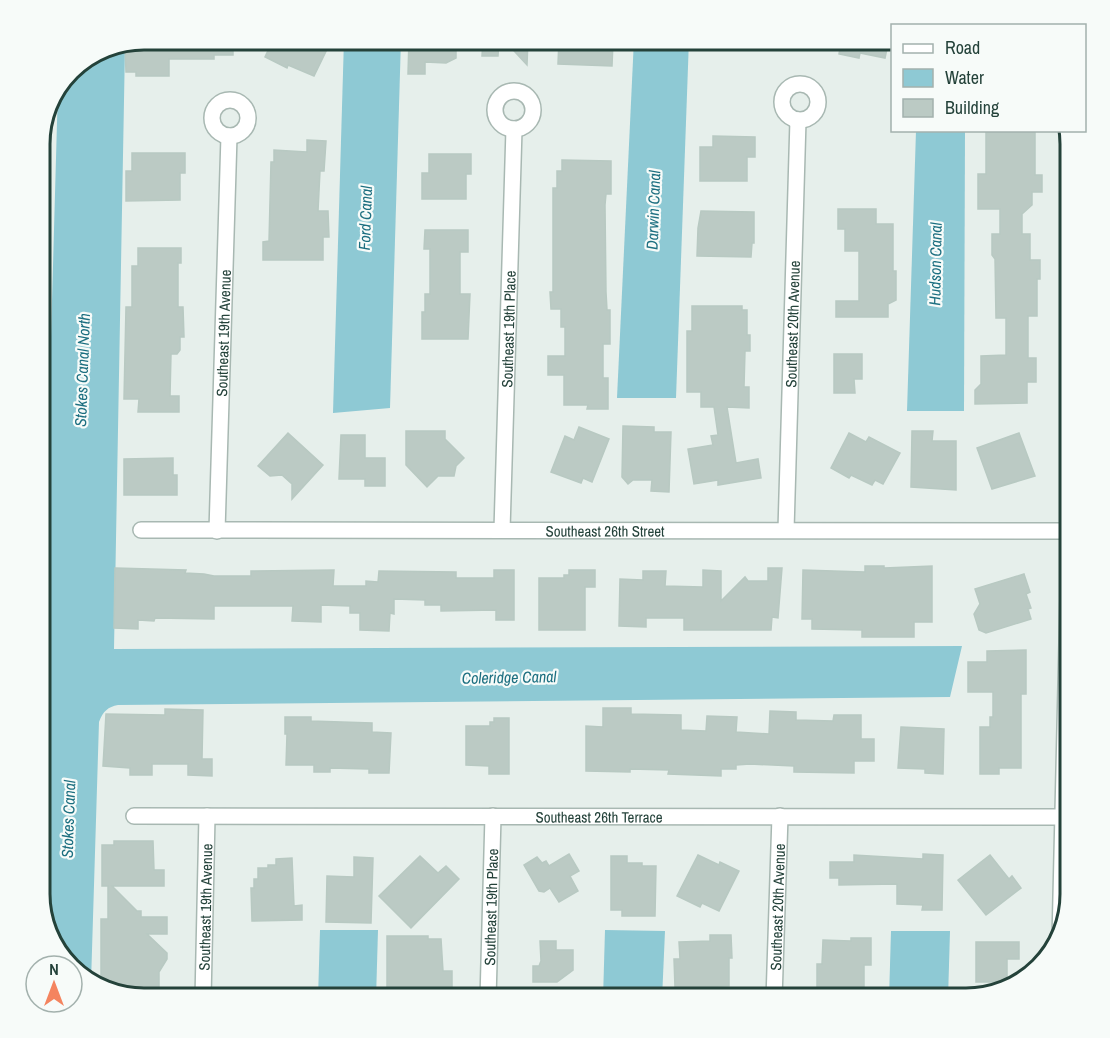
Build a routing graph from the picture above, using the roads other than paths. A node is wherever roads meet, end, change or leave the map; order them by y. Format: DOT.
graph roads {
  1 [pos="798,120"];
  2 [pos="514,129"];
  3 [pos="229,136"];
  4 [pos="141,530"];
  5 [pos="502,530"];
  6 [pos="786,530"];
  7 [pos="217,531"];
  8 [pos="1060,531"];
  9 [pos="134,816"];
  10 [pos="207,816"];
  11 [pos="493,816"];
  12 [pos="780,816"];
  13 [pos="1060,817"];
  14 [pos="203,988"];
  15 [pos="488,988"];
  16 [pos="774,988"];
  1 -- 6 [label="street, Southeast 20th Avenue"];
  2 -- 5 [label="street, Southeast 19th Place"];
  3 -- 7 [label="street, Southeast 19th Avenue"];
  4 -- 7 [label="street, Southeast 26th Street"];
  5 -- 6 [label="street, Southeast 26th Street"];
  5 -- 7 [label="street, Southeast 26th Street"];
  6 -- 8 [label="street, Southeast 26th Street"];
  9 -- 10 [label="street, Southeast 26th Terrace"];
  10 -- 11 [label="street, Southeast 26th Terrace"];
  10 -- 14 [label="street, Southeast 19th Avenue"];
  11 -- 12 [label="street, Southeast 26th Terrace"];
  11 -- 15 [label="street, Southeast 19th Place"];
  12 -- 13 [label="street, Southeast 26th Terrace"];
  12 -- 16 [label="street, Southeast 20th Avenue"];
}
